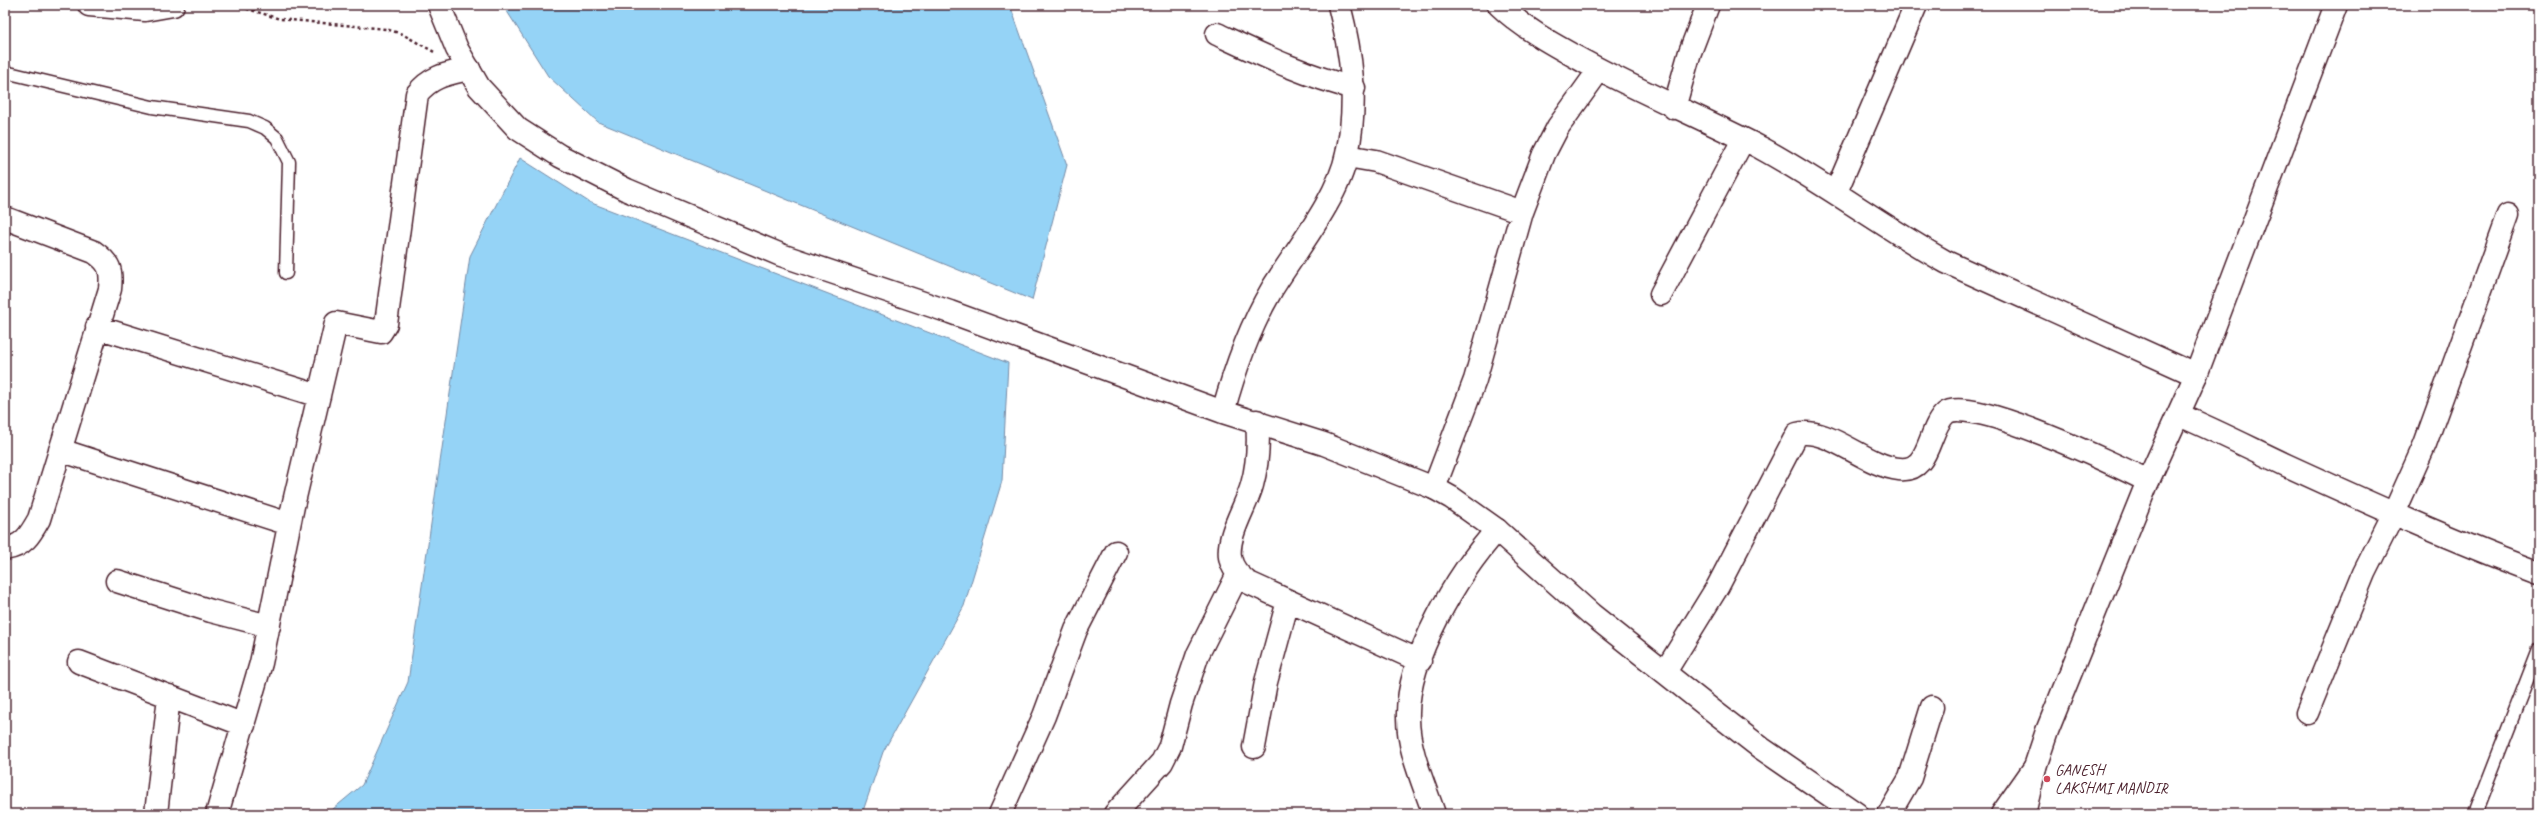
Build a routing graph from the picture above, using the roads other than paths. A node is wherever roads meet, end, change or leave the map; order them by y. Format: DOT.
graph roads {
  1 [pos="89,5"];
  2 [pos="173,5"];
  3 [pos="438,5"];
  4 [pos="1339,5"];
  5 [pos="1499,5"];
  6 [pos="1708,5"];
  7 [pos="1916,5"];
  8 [pos="2336,5"];
  9 [pos="1217,34"];
  10 [pos="469,70"];
  11 [pos="1600,70"];
  12 [pos="5,72"];
  13 [pos="1354,88"];
  14 [pos="1674,108"];
  15 [pos="1743,140"];
  16 [pos="1347,156"];
  17 [pos="1836,192"];
  18 [pos="1522,212"];
  19 [pos="2508,215"];
  20 [pos="5,218"];
  21 [pos="286,273"];
  22 [pos="1661,294"];
  23 [pos="97,327"];
  24 [pos="2196,375"];
  25 [pos="319,396"];
  26 [pos="1223,412"];
  27 [pos="2179,415"];
  28 [pos="1256,421"];
  29 [pos="60,450"];
  30 [pos="2148,481"];
  31 [pos="1434,488"];
  32 [pos="2394,513"];
  33 [pos="289,524"];
  34 [pos="1496,530"];
  35 [pos="5,549"];
  36 [pos="1116,552"];
  37 [pos="2539,573"];
  38 [pos="1238,574"];
  39 [pos="117,581"];
  40 [pos="1288,601"];
  41 [pos="269,626"];
  42 [pos="2539,649"];
  43 [pos="1420,660"];
  44 [pos="79,662"];
  45 [pos="1665,672"];
  46 [pos="169,696"];
  47 [pos="1932,707"];
  48 [pos="2307,713"];
  49 [pos="244,725"];
  50 [pos="1254,747"];
  51 [pos="2035,767"];
  52 [pos="156,814"];
  53 [pos="217,814"];
  54 [pos="1000,814"];
  55 [pos="1115,814"];
  56 [pos="1434,814"];
  57 [pos="1857,814"];
  58 [pos="1889,814"];
  59 [pos="2002,814"];
  60 [pos="2024,814"];
  61 [pos="2475,814"];
  1 -- 2 [label="street"];
  3 -- 10 [label="street"];
  4 -- 13 [label="street"];
  5 -- 11 [label="street"];
  6 -- 14 [label="street"];
  7 -- 17 [label="street"];
  8 -- 24 [label="street"];
  9 -- 13 [label="street"];
  10 -- 25 [label="street"];
  10 -- 26 [label="street"];
  11 -- 14 [label="street"];
  11 -- 18 [label="street"];
  12 -- 21 [label="lane"];
  13 -- 16 [label="street"];
  14 -- 15 [label="street"];
  15 -- 17 [label="street"];
  15 -- 22 [label="street"];
  16 -- 18 [label="street"];
  16 -- 26 [label="street"];
  17 -- 24 [label="street"];
  18 -- 31 [label="street"];
  19 -- 32 [label="street"];
  20 -- 23 [label="street"];
  23 -- 25 [label="street"];
  23 -- 29 [label="street"];
  24 -- 27 [label="street"];
  25 -- 33 [label="street"];
  26 -- 28 [label="street"];
  27 -- 30 [label="street"];
  27 -- 32 [label="street"];
  28 -- 31 [label="street"];
  28 -- 38 [label="street"];
  29 -- 33 [label="street"];
  29 -- 35 [label="street"];
  30 -- 45 [label="street"];
  30 -- 51 [label="street"];
  31 -- 34 [label="street"];
  32 -- 37 [label="street"];
  32 -- 48 [label="street"];
  33 -- 41 [label="street"];
  34 -- 43 [label="street"];
  34 -- 45 [label="street"];
  36 -- 54 [label="street"];
  38 -- 40 [label="street"];
  38 -- 55 [label="street"];
  39 -- 41 [label="street"];
  40 -- 43 [label="street"];
  40 -- 50 [label="street"];
  41 -- 49 [label="street"];
  42 -- 61 [label="lane"];
  43 -- 56 [label="street"];
  44 -- 46 [label="street"];
  45 -- 57 [label="street"];
  46 -- 49 [label="street"];
  46 -- 52 [label="street"];
  47 -- 58 [label="street"];
  49 -- 53 [label="street"];
  51 -- 59 [label="street"];
  51 -- 60 [label="street"];
}
